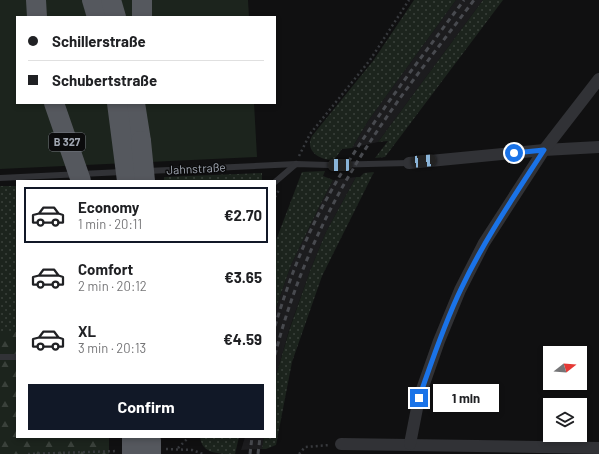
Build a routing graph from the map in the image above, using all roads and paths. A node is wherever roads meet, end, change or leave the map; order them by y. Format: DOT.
graph roads {
  1 [pos="36,0"];
  2 [pos="92,0"];
  3 [pos="111,0"];
  4 [pos="142,0"];
  5 [pos="409,0"];
  6 [pos="37,16"];
  7 [pos="97,16"];
  8 [pos="116,16"];
  9 [pos="142,16"];
  10 [pos="599,79"];
  11 [pos="54,104"];
  12 [pos="117,104"];
  13 [pos="135,104"];
  14 [pos="144,104"];
  15 [pos="141,140"];
  16 [pos="599,148"];
  17 [pos="544,150"];
  18 [pos="409,163"];
  19 [pos="296,164"];
  20 [pos="135,176"];
  21 [pos="0,178"];
  22 [pos="81,180"];
  23 [pos="276,181"];
  24 [pos="0,357"];
  25 [pos="16,357"];
  26 [pos="123,438"];
  27 [pos="132,438"];
  28 [pos="151,438"];
  29 [pos="188,438"];
  30 [pos="341,444"];
  31 [pos="410,444"];
  32 [pos="599,448"];
  33 [pos="177,449"];
  34 [pos="123,454"];
  35 [pos="132,454"];
  36 [pos="151,454"];
  37 [pos="299,454"];
  1 -- 6 [label="highway"];
  2 -- 7 [label="highway"];
  3 -- 8 [label="highway"];
  4 -- 9 [label="highway"];
  5 -- 19 [label="path"];
  10 -- 17 [label="street"];
  11 -- 22 [label="highway, B 327, bridge"];
  12 -- 20 [label="highway, bridge"];
  13 -- 15 [label="highway"];
  14 -- 15 [label="highway"];
  15 -- 20 [label="highway, bridge"];
  16 -- 17 [label="street"];
  17 -- 18 [label="street"];
  17 -- 31 [label="street"];
  18 -- 19 [label="lane, Jahnstraße"];
  19 -- 20 [label="lane, Jahnstraße"];
  19 -- 23 [label="lane"];
  20 -- 21 [label="lane, Jahnstraße"];
  24 -- 25 [label="lane"];
  26 -- 34 [label="highway"];
  27 -- 35 [label="highway, bridge"];
  28 -- 36 [label="highway, bridge"];
  29 -- 33 [label="path"];
  30 -- 31 [label="street"];
  30 -- 37 [label="path"];
  31 -- 32 [label="street"];
}
